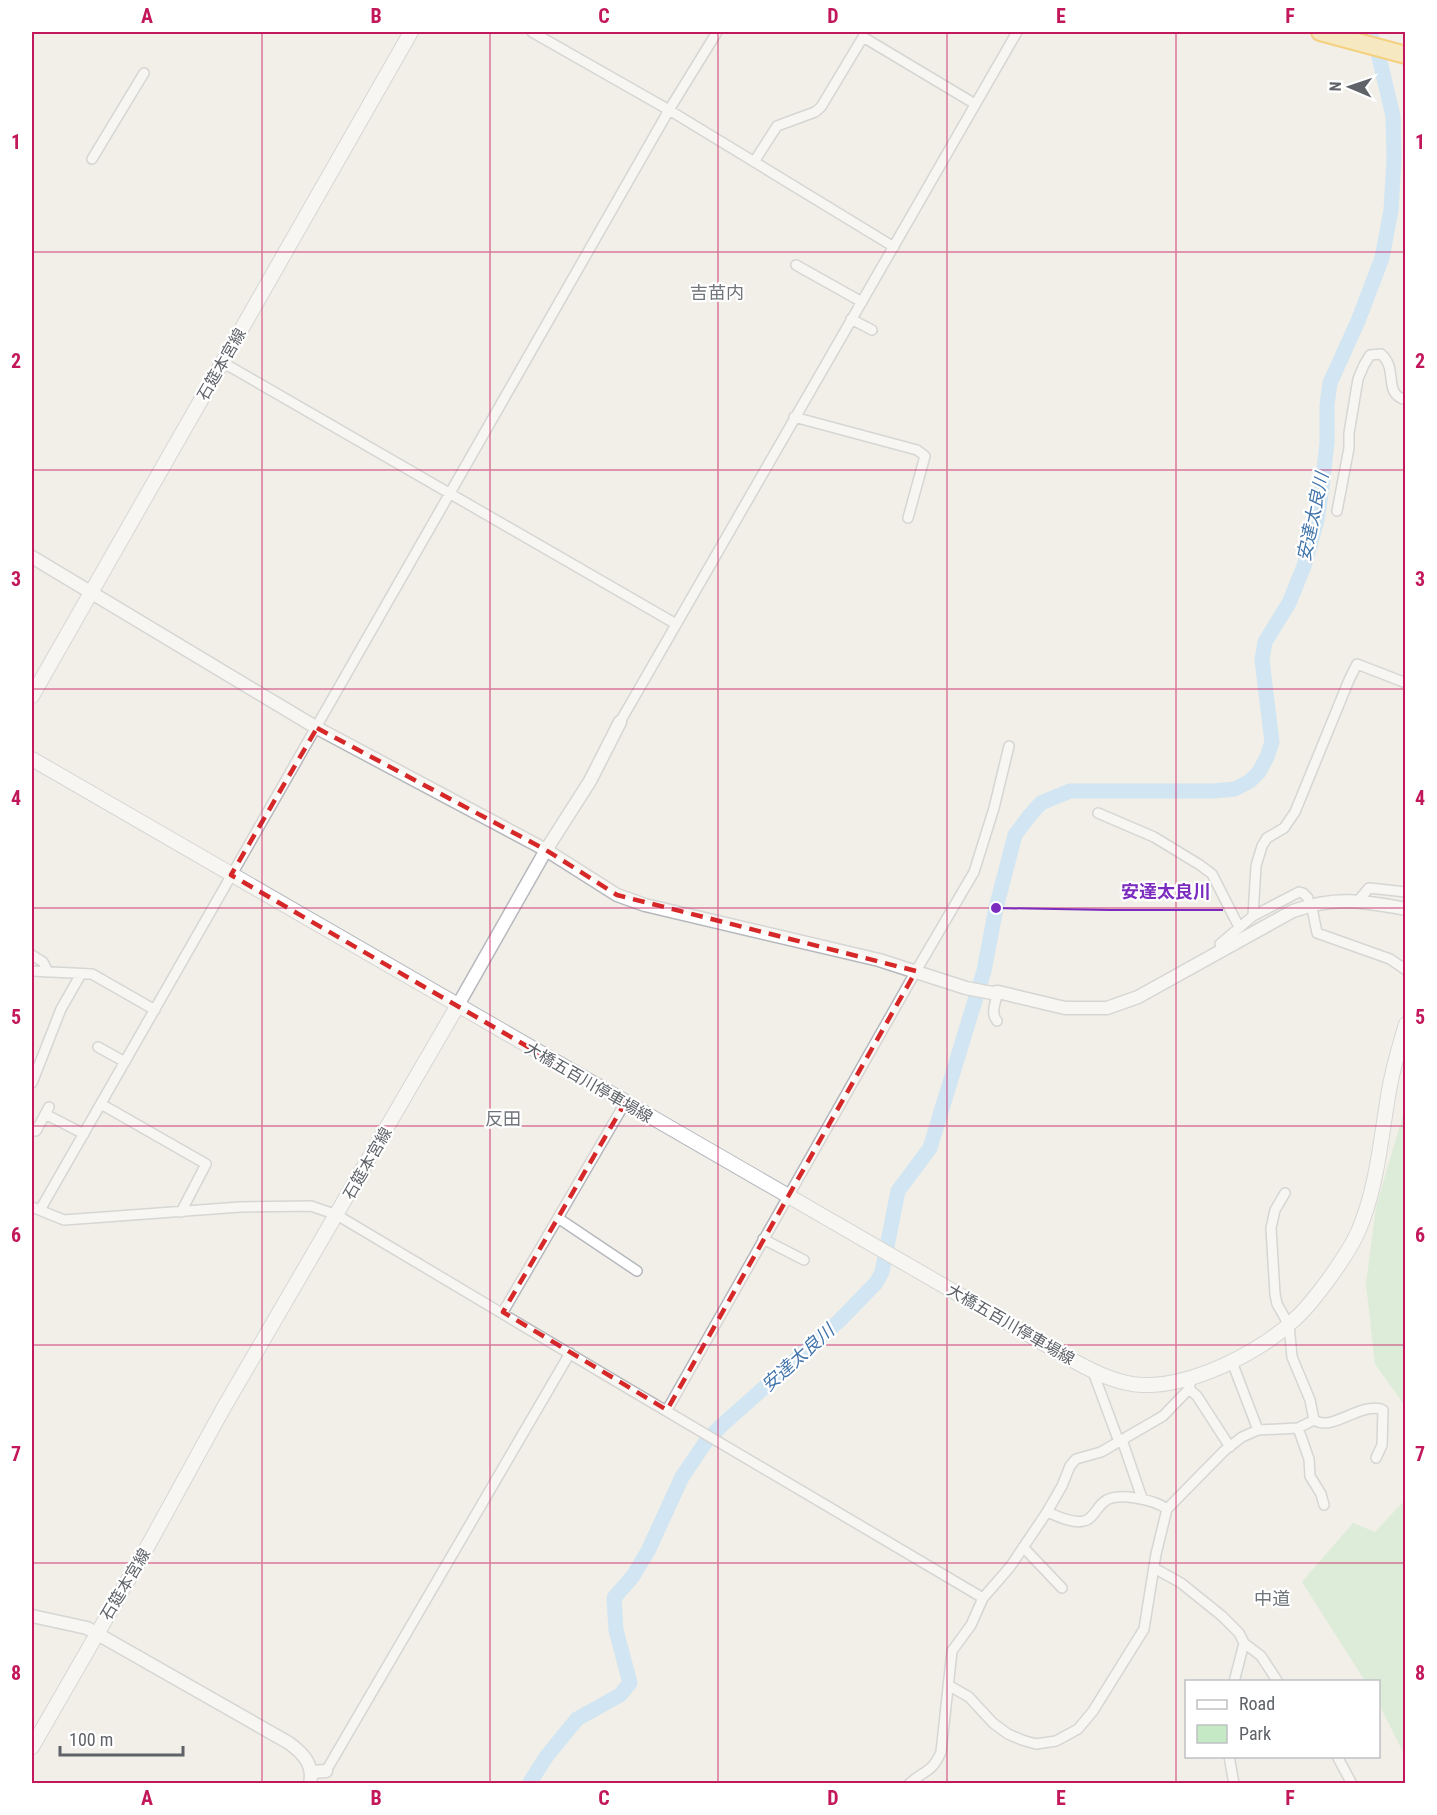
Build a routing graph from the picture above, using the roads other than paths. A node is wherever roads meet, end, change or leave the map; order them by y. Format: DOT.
graph roads {
  1 [pos="411,32"];
  2 [pos="532,32"];
  3 [pos="717,32"];
  4 [pos="1017,32"];
  5 [pos="1320,32"];
  6 [pos="1354,32"];
  7 [pos="1399,48"];
  8 [pos="144,73"];
  9 [pos="975,104"];
  10 [pos="669,110"];
  11 [pos="92,159"];
  12 [pos="754,162"];
  13 [pos="894,247"];
  14 [pos="796,265"];
  15 [pos="862,302"];
  16 [pos="852,319"];
  17 [pos="872,330"];
  18 [pos="222,362"];
  19 [pos="1406,400"];
  20 [pos="794,417"];
  21 [pos="450,493"];
  22 [pos="1337,511"];
  23 [pos="908,518"];
  24 [pos="32,557"];
  25 [pos="92,593"];
  26 [pos="676,624"];
  27 [pos="1406,683"];
  28 [pos="32,696"];
  29 [pos="621,723"];
  30 [pos="317,728"];
  31 [pos="1009,746"];
  32 [pos="32,759"];
  33 [pos="1098,813"];
  34 [pos="546,850"];
  35 [pos="231,875"];
  36 [pos="1406,892"];
  37 [pos="1308,898"];
  38 [pos="1358,901"];
  39 [pos="1406,909"];
  40 [pos="1313,913"];
  41 [pos="1253,916"];
  42 [pos="1239,927"];
  43 [pos="1222,952"];
  44 [pos="32,955"];
  45 [pos="32,970"];
  46 [pos="916,970"];
  47 [pos="1406,970"];
  48 [pos="48,972"];
  49 [pos="81,974"];
  50 [pos="995,993"];
  51 [pos="458,1005"];
  52 [pos="155,1010"];
  53 [pos="997,1021"];
  54 [pos="1406,1024"];
  55 [pos="98,1047"];
  56 [pos="125,1062"];
  57 [pos="32,1083"];
  58 [pos="625,1103"];
  59 [pos="100,1104"];
  60 [pos="36,1131"];
  61 [pos="84,1134"];
  62 [pos="1284,1193"];
  63 [pos="788,1195"];
  64 [pos="36,1208"];
  65 [pos="181,1212"];
  66 [pos="337,1215"];
  67 [pos="558,1218"];
  68 [pos="763,1239"];
  69 [pos="804,1260"];
  70 [pos="637,1271"];
  71 [pos="503,1312"];
  72 [pos="1289,1325"];
  73 [pos="570,1353"];
  74 [pos="1232,1362"];
  75 [pos="1093,1371"];
  76 [pos="1190,1383"];
  77 [pos="667,1410"];
  78 [pos="1314,1420"];
  79 [pos="1298,1428"];
  80 [pos="1258,1430"];
  81 [pos="1120,1441"];
  82 [pos="1230,1447"];
  83 [pos="1376,1458"];
  84 [pos="1142,1498"];
  85 [pos="1324,1505"];
  86 [pos="1167,1509"];
  87 [pos="1047,1512"];
  88 [pos="1023,1547"];
  89 [pos="1154,1568"];
  90 [pos="1062,1588"];
  91 [pos="983,1598"];
  92 [pos="32,1616"];
  93 [pos="96,1633"];
  94 [pos="1244,1643"];
  95 [pos="1235,1680"];
  96 [pos="1277,1680"];
  97 [pos="948,1685"];
  98 [pos="32,1747"];
  99 [pos="1229,1758"];
  100 [pos="1338,1758"];
  101 [pos="326,1770"];
  102 [pos="311,1778"];
  103 [pos="909,1784"];
  104 [pos="1234,1784"];
  105 [pos="1352,1784"];
  1 -- 18 [label="main road, 石筵本宮線"];
  2 -- 10 [label="street"];
  3 -- 10 [label="street"];
  4 -- 9 [label="street"];
  5 -- 7 [label="highway"];
  6 -- 7 [label="highway"];
  8 -- 11 [label="street"];
  9 -- 12 [label="street"];
  9 -- 13 [label="street"];
  10 -- 12 [label="street"];
  10 -- 21 [label="street"];
  12 -- 13 [label="street"];
  13 -- 15 [label="street"];
  14 -- 15 [label="street"];
  15 -- 16 [label="street"];
  16 -- 17 [label="street"];
  16 -- 20 [label="street"];
  18 -- 21 [label="street"];
  18 -- 25 [label="main road, 石筵本宮線"];
  19 -- 22 [label="street"];
  20 -- 23 [label="street"];
  20 -- 26 [label="street"];
  21 -- 26 [label="street"];
  21 -- 30 [label="street"];
  24 -- 25 [label="street"];
  25 -- 28 [label="main road, 石筵本宮線"];
  25 -- 30 [label="street"];
  26 -- 29 [label="street"];
  27 -- 41 [label="street"];
  29 -- 34 [label="street"];
  30 -- 34 [label="street"];
  30 -- 35 [label="street"];
  31 -- 46 [label="street"];
  32 -- 35 [label="main road"];
  33 -- 42 [label="street"];
  34 -- 46 [label="street"];
  34 -- 51 [label="street"];
  35 -- 51 [label="main road"];
  35 -- 52 [label="street"];
  36 -- 38 [label="street"];
  37 -- 41 [label="street"];
  38 -- 39 [label="street"];
  38 -- 43 [label="street"];
  40 -- 47 [label="street"];
  41 -- 42 [label="street"];
  42 -- 43 [label="street"];
  43 -- 50 [label="street"];
  44 -- 48 [label="street"];
  45 -- 48 [label="street"];
  46 -- 50 [label="street"];
  46 -- 63 [label="street"];
  48 -- 49 [label="street"];
  49 -- 52 [label="street"];
  49 -- 57 [label="street"];
  50 -- 53 [label="street"];
  51 -- 58 [label="main road, 大橋五百川停車場線"];
  51 -- 66 [label="main road, 石筵本宮線"];
  52 -- 56 [label="street"];
  54 -- 72 [label="main road, 大橋五百川停車場線"];
  55 -- 56 [label="street"];
  56 -- 59 [label="street"];
  58 -- 63 [label="main road, 大橋五百川停車場線"];
  58 -- 67 [label="street"];
  59 -- 61 [label="street"];
  59 -- 65 [label="street"];
  60 -- 61 [label="street"];
  61 -- 64 [label="street"];
  62 -- 72 [label="street"];
  63 -- 68 [label="street"];
  63 -- 75 [label="main road, 大橋五百川停車場線"];
  64 -- 65 [label="street"];
  65 -- 66 [label="street"];
  66 -- 71 [label="street"];
  66 -- 93 [label="main road, 石筵本宮線"];
  67 -- 70 [label="street"];
  67 -- 71 [label="street"];
  68 -- 69 [label="street"];
  68 -- 77 [label="street"];
  71 -- 73 [label="street"];
  72 -- 74 [label="main road, 大橋五百川停車場線"];
  72 -- 78 [label="street"];
  73 -- 77 [label="street"];
  73 -- 101 [label="street"];
  74 -- 76 [label="main road, 大橋五百川停車場線"];
  74 -- 80 [label="street"];
  75 -- 76 [label="main road, 大橋五百川停車場線"];
  75 -- 81 [label="street"];
  76 -- 81 [label="street"];
  76 -- 82 [label="street"];
  77 -- 91 [label="street"];
  78 -- 79 [label="street"];
  78 -- 83 [label="street"];
  79 -- 80 [label="street"];
  79 -- 85 [label="street"];
  80 -- 82 [label="street"];
  81 -- 84 [label="street"];
  81 -- 87 [label="street"];
  82 -- 86 [label="street"];
  84 -- 86 [label="street"];
  84 -- 87 [label="street"];
  86 -- 89 [label="street"];
  87 -- 88 [label="street"];
  88 -- 90 [label="street"];
  88 -- 91 [label="street"];
  89 -- 94 [label="street"];
  89 -- 97 [label="street"];
  91 -- 97 [label="street"];
  92 -- 93 [label="street"];
  93 -- 98 [label="main road, 石筵本宮線"];
  93 -- 102 [label="street"];
  94 -- 95 [label="street"];
  94 -- 96 [label="street"];
  97 -- 103 [label="street"];
  99 -- 104 [label="street"];
  100 -- 105 [label="street"];
  101 -- 102 [label="street"];
}
